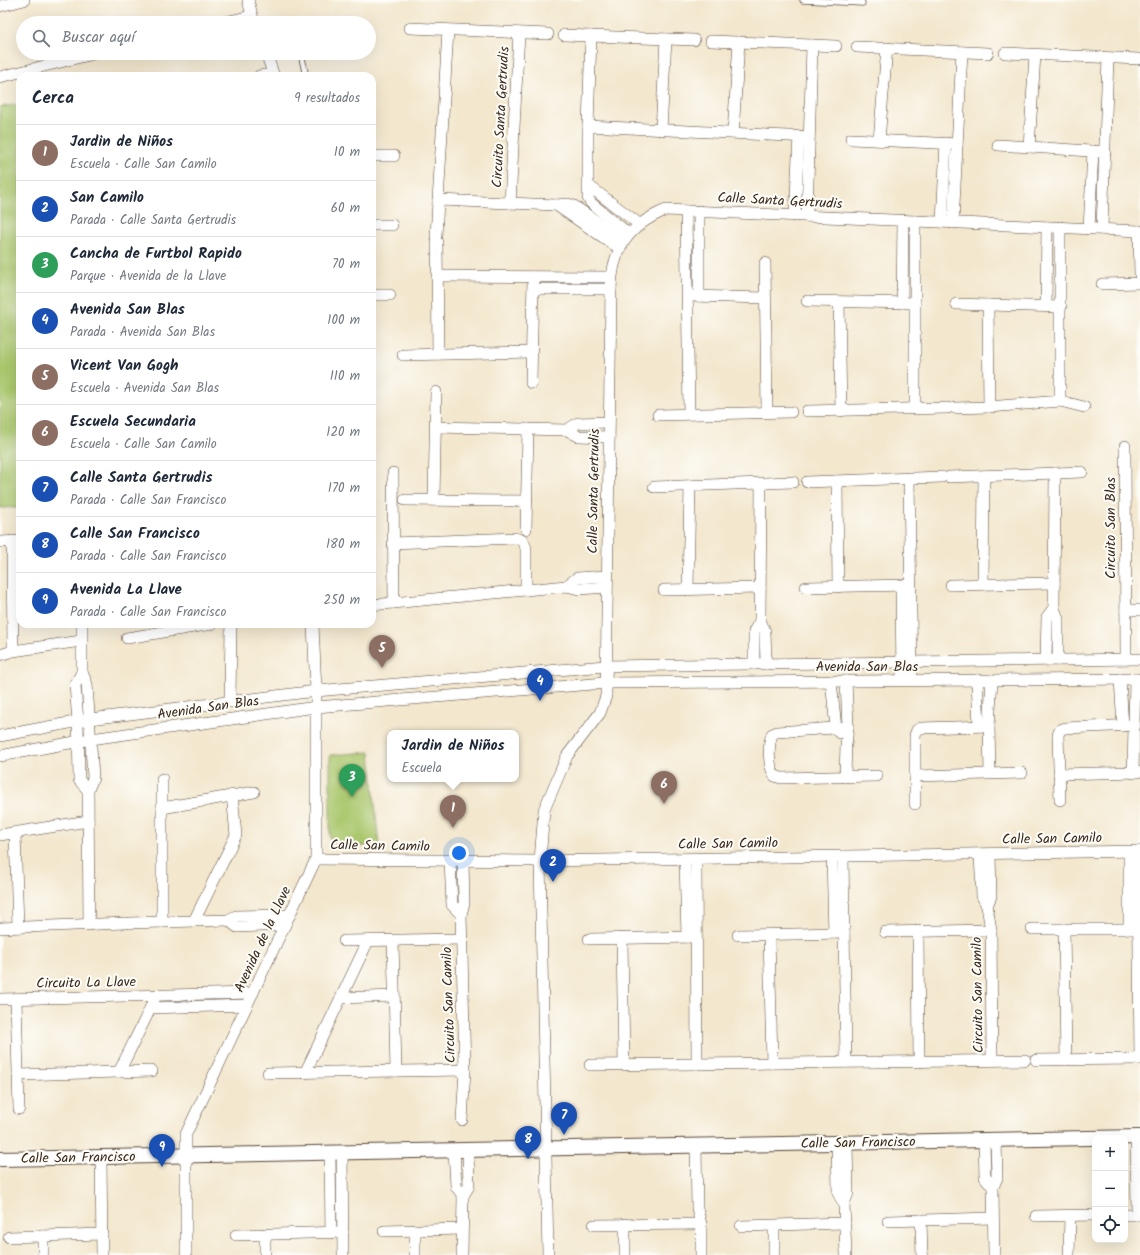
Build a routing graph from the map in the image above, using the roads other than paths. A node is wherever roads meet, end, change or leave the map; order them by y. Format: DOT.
graph roads {
  1 [pos="24,0"];
  2 [pos="248,0"];
  3 [pos="803,0"];
  4 [pos="861,0"];
  5 [pos="0,6"];
  6 [pos="252,16"];
  7 [pos="410,28"];
  8 [pos="448,30"];
  9 [pos="519,33"];
  10 [pos="548,34"];
  11 [pos="564,34"];
  12 [pos="591,36"];
  13 [pos="666,39"];
  14 [pos="694,40"];
  15 [pos="711,41"];
  16 [pos="738,42"];
  17 [pos="812,45"];
  18 [pos="836,46"];
  19 [pos="857,47"];
  20 [pos="886,48"];
  21 [pos="962,52"];
  22 [pos="988,53"];
  23 [pos="1005,53"];
  24 [pos="1035,55"];
  25 [pos="1108,58"];
  26 [pos="1139,59"];
  27 [pos="67,60"];
  28 [pos="269,60"];
  29 [pos="302,60"];
  30 [pos="16,72"];
  31 [pos="17,72"];
  32 [pos="273,72"];
  33 [pos="306,72"];
  34 [pos="0,76"];
  35 [pos="588,126"];
  36 [pos="662,130"];
  37 [pos="733,133"];
  38 [pos="804,136"];
  39 [pos="851,139"];
  40 [pos="879,140"];
  41 [pos="952,143"];
  42 [pos="998,145"];
  43 [pos="1029,147"];
  44 [pos="1093,151"];
  45 [pos="1105,152"];
  46 [pos="376,156"];
  47 [pos="394,156"];
  48 [pos="589,186"];
  49 [pos="438,200"];
  50 [pos="510,203"];
  51 [pos="686,211"];
  52 [pos="699,211"];
  53 [pos="795,216"];
  54 [pos="807,216"];
  55 [pos="903,220"];
  56 [pos="915,221"];
  57 [pos="947,222"];
  58 [pos="639,224"];
  59 [pos="376,225"];
  60 [pos="392,225"];
  61 [pos="1047,227"];
  62 [pos="1060,228"];
  63 [pos="1090,229"];
  64 [pos="1102,229"];
  65 [pos="1140,231"];
  66 [pos="624,241"];
  67 [pos="765,263"];
  68 [pos="1140,275"];
  69 [pos="437,276"];
  70 [pos="611,276"];
  71 [pos="533,277"];
  72 [pos="1102,284"];
  73 [pos="1140,284"];
  74 [pos="611,288"];
  75 [pos="533,289"];
  76 [pos="376,295"];
  77 [pos="390,295"];
  78 [pos="687,296"];
  79 [pos="699,296"];
  80 [pos="765,298"];
  81 [pos="807,301"];
  82 [pos="839,302"];
  83 [pos="902,303"];
  84 [pos="915,303"];
  85 [pos="956,304"];
  86 [pos="988,304"];
  87 [pos="1046,306"];
  88 [pos="1061,307"];
  89 [pos="531,352"];
  90 [pos="438,354"];
  91 [pos="403,355"];
  92 [pos="531,383"];
  93 [pos="436,392"];
  94 [pos="1060,401"];
  95 [pos="990,407"];
  96 [pos="1084,407"];
  97 [pos="915,409"];
  98 [pos="807,411"];
  99 [pos="841,411"];
  100 [pos="767,412"];
  101 [pos="791,412"];
  102 [pos="689,414"];
  103 [pos="658,415"];
  104 [pos="609,422"];
  105 [pos="436,427"];
  106 [pos="528,429"];
  107 [pos="567,430"];
  108 [pos="609,436"];
  109 [pos="1125,446"];
  110 [pos="1082,472"];
  111 [pos="393,473"];
  112 [pos="1055,473"];
  113 [pos="984,476"];
  114 [pos="909,478"];
  115 [pos="836,481"];
  116 [pos="793,482"];
  117 [pos="808,482"];
  118 [pos="761,484"];
  119 [pos="690,486"];
  120 [pos="654,487"];
  121 [pos="405,500"];
  122 [pos="434,500"];
  123 [pos="527,501"];
  124 [pos="526,529"];
  125 [pos="16,541"];
  126 [pos="0,542"];
  127 [pos="393,542"];
  128 [pos="607,576"];
  129 [pos="1054,583"];
  130 [pos="951,584"];
  131 [pos="983,584"];
  132 [pos="906,585"];
  133 [pos="566,586"];
  134 [pos="607,587"];
  135 [pos="806,587"];
  136 [pos="838,587"];
  137 [pos="760,588"];
  138 [pos="526,590"];
  139 [pos="664,590"];
  140 [pos="688,590"];
  141 [pos="394,603"];
  142 [pos="376,605"];
  143 [pos="1054,608"];
  144 [pos="1126,610"];
  145 [pos="1140,610"];
  146 [pos="760,622"];
  147 [pos="82,628"];
  148 [pos="169,628"];
  149 [pos="231,628"];
  150 [pos="313,628"];
  151 [pos="158,629"];
  152 [pos="127,638"];
  153 [pos="81,641"];
  154 [pos="13,650"];
  155 [pos="0,656"];
  156 [pos="1126,659"];
  157 [pos="1140,659"];
  158 [pos="1046,660"];
  159 [pos="1058,660"];
  160 [pos="907,662"];
  161 [pos="754,664"];
  162 [pos="766,664"];
  163 [pos="605,666"];
  164 [pos="82,672"];
  165 [pos="1137,678"];
  166 [pos="1120,679"];
  167 [pos="907,680"];
  168 [pos="977,680"];
  169 [pos="992,680"];
  170 [pos="831,681"];
  171 [pos="846,681"];
  172 [pos="605,683"];
  173 [pos="316,691"];
  174 [pos="230,702"];
  175 [pos="316,707"];
  176 [pos="90,719"];
  177 [pos="78,721"];
  178 [pos="1135,725"];
  179 [pos="984,726"];
  180 [pos="1123,726"];
  181 [pos="848,727"];
  182 [pos="836,728"];
  183 [pos="0,736"];
  184 [pos="91,739"];
  185 [pos="78,741"];
  186 [pos="846,745"];
  187 [pos="0,756"];
  188 [pos="1137,772"];
  189 [pos="1022,773"];
  190 [pos="990,774"];
  191 [pos="1059,774"];
  192 [pos="877,776"];
  193 [pos="915,776"];
  194 [pos="845,777"];
  195 [pos="162,779"];
  196 [pos="88,790"];
  197 [pos="254,792"];
  198 [pos="232,795"];
  199 [pos="1060,800"];
  200 [pos="915,804"];
  201 [pos="162,808"];
  202 [pos="88,820"];
  203 [pos="15,833"];
  204 [pos="0,834"];
  205 [pos="1136,852"];
  206 [pos="985,854"];
  207 [pos="838,856"];
  208 [pos="316,859"];
  209 [pos="690,859"];
  210 [pos="450,860"];
  211 [pos="463,860"];
  212 [pos="540,861"];
  213 [pos="461,914"];
  214 [pos="290,915"];
  215 [pos="228,920"];
  216 [pos="194,921"];
  217 [pos="162,922"];
  218 [pos="89,925"];
  219 [pos="285,925"];
  220 [pos="18,927"];
  221 [pos="0,928"];
  222 [pos="1032,929"];
  223 [pos="1064,929"];
  224 [pos="1134,929"];
  225 [pos="991,930"];
  226 [pos="918,931"];
  227 [pos="885,932"];
  228 [pos="839,933"];
  229 [pos="769,935"];
  230 [pos="738,936"];
  231 [pos="691,937"];
  232 [pos="622,938"];
  233 [pos="589,939"];
  234 [pos="461,940"];
  235 [pos="344,941"];
  236 [pos="368,941"];
  237 [pos="393,941"];
  238 [pos="253,993"];
  239 [pos="156,995"];
  240 [pos="394,996"];
  241 [pos="341,998"];
  242 [pos="0,999"];
  243 [pos="16,999"];
  244 [pos="247,1005"];
  245 [pos="150,1008"];
  246 [pos="1140,1059"];
  247 [pos="992,1060"];
  248 [pos="1066,1060"];
  249 [pos="846,1062"];
  250 [pos="919,1062"];
  251 [pos="772,1063"];
  252 [pos="697,1064"];
  253 [pos="590,1065"];
  254 [pos="624,1065"];
  255 [pos="465,1070"];
  256 [pos="396,1071"];
  257 [pos="119,1072"];
  258 [pos="152,1072"];
  259 [pos="305,1072"];
  260 [pos="268,1073"];
  261 [pos="18,1076"];
  262 [pos="19,1109"];
  263 [pos="462,1120"];
  264 [pos="1138,1137"];
  265 [pos="990,1140"];
  266 [pos="842,1143"];
  267 [pos="696,1146"];
  268 [pos="546,1148"];
  269 [pos="461,1150"];
  270 [pos="336,1152"];
  271 [pos="186,1155"];
  272 [pos="101,1157"];
  273 [pos="0,1159"];
  274 [pos="1139,1215"];
  275 [pos="1036,1216"];
  276 [pos="1070,1216"];
  277 [pos="1092,1216"];
  278 [pos="1128,1216"];
  279 [pos="994,1218"];
  280 [pos="921,1220"];
  281 [pos="888,1221"];
  282 [pos="845,1223"];
  283 [pos="625,1224"];
  284 [pos="701,1224"];
  285 [pos="594,1225"];
  286 [pos="740,1226"];
  287 [pos="774,1226"];
  288 [pos="462,1229"];
  289 [pos="415,1230"];
  290 [pos="384,1231"];
  291 [pos="331,1232"];
  292 [pos="343,1232"];
  293 [pos="102,1234"];
  294 [pos="265,1234"];
  295 [pos="236,1235"];
  296 [pos="43,1236"];
  297 [pos="9,1237"];
  298 [pos="43,1255"];
  299 [pos="102,1255"];
  300 [pos="186,1255"];
  301 [pos="266,1255"];
  302 [pos="343,1255"];
  303 [pos="415,1255"];
  304 [pos="462,1255"];
  305 [pos="548,1255"];
  306 [pos="625,1255"];
  307 [pos="701,1255"];
  308 [pos="774,1255"];
  309 [pos="846,1255"];
  310 [pos="922,1255"];
  311 [pos="994,1255"];
  312 [pos="1069,1255"];
  1 -- 5 [label="street"];
  2 -- 6 [label="street"];
  3 -- 4 [label="lane"];
  7 -- 8 [label="street, Circuito Santa Gertrudis"];
  8 -- 9 [label="street, Circuito Santa Gertrudis"];
  8 -- 49 [label="street"];
  9 -- 10 [label="street, Circuito Santa Gertrudis"];
  9 -- 50 [label="street, Circuito Santa Gertrudis"];
  11 -- 12 [label="street"];
  12 -- 13 [label="street"];
  12 -- 35 [label="street"];
  13 -- 14 [label="street"];
  13 -- 36 [label="street"];
  15 -- 16 [label="street"];
  16 -- 17 [label="street"];
  16 -- 37 [label="street"];
  17 -- 18 [label="street"];
  17 -- 38 [label="street"];
  19 -- 20 [label="street"];
  20 -- 21 [label="street"];
  20 -- 40 [label="street"];
  21 -- 22 [label="street"];
  21 -- 41 [label="street"];
  23 -- 24 [label="street"];
  24 -- 25 [label="street"];
  24 -- 43 [label="street"];
  25 -- 26 [label="street"];
  25 -- 45 [label="street"];
  27 -- 31 [label="street"];
  28 -- 32 [label="street"];
  29 -- 33 [label="lane"];
  30 -- 34 [label="street"];
  35 -- 36 [label="street"];
  35 -- 48 [label="street"];
  36 -- 37 [label="street"];
  37 -- 38 [label="street"];
  38 -- 53 [label="street"];
  38 -- 54 [label="street"];
  39 -- 40 [label="street"];
  40 -- 41 [label="street"];
  41 -- 57 [label="street"];
  42 -- 43 [label="street"];
  43 -- 44 [label="street"];
  44 -- 45 [label="street"];
  44 -- 63 [label="street"];
  45 -- 64 [label="street"];
  46 -- 47 [label="street"];
  48 -- 58 [label="street"];
  48 -- 66 [label="street"];
  49 -- 50 [label="street, Circuito Santa Gertrudis"];
  49 -- 69 [label="street"];
  50 -- 66 [label="street, Circuito Santa Gertrudis"];
  51 -- 52 [label="street, Calle Santa Gertrudis"];
  51 -- 58 [label="street, Calle Santa Gertrudis"];
  51 -- 78 [label="street"];
  52 -- 53 [label="street, Calle Santa Gertrudis"];
  52 -- 79 [label="street"];
  53 -- 54 [label="street, Calle Santa Gertrudis"];
  54 -- 55 [label="street, Calle Santa Gertrudis"];
  55 -- 56 [label="street, Calle Santa Gertrudis"];
  55 -- 83 [label="street"];
  56 -- 57 [label="street, Calle Santa Gertrudis"];
  56 -- 84 [label="street"];
  57 -- 61 [label="street, Calle Santa Gertrudis"];
  58 -- 66 [label="street, Calle Santa Gertrudis"];
  59 -- 60 [label="street"];
  61 -- 62 [label="street, Calle Santa Gertrudis"];
  61 -- 87 [label="street"];
  62 -- 63 [label="street, Calle Santa Gertrudis"];
  62 -- 88 [label="street"];
  63 -- 64 [label="street, Calle Santa Gertrudis"];
  64 -- 65 [label="street, Calle Santa Gertrudis"];
  65 -- 68 [label="street"];
  66 -- 70 [label="street, Calle Santa Gertrudis"];
  67 -- 80 [label="street"];
  69 -- 71 [label="street"];
  69 -- 90 [label="street"];
  70 -- 71 [label="street"];
  70 -- 74 [label="street, Calle Santa Gertrudis"];
  71 -- 75 [label="street"];
  72 -- 73 [label="street"];
  74 -- 75 [label="street"];
  74 -- 104 [label="street, Calle Santa Gertrudis"];
  75 -- 89 [label="street"];
  76 -- 77 [label="street"];
  78 -- 79 [label="street"];
  78 -- 102 [label="street"];
  79 -- 80 [label="street"];
  80 -- 100 [label="street"];
  81 -- 82 [label="street"];
  82 -- 83 [label="street"];
  82 -- 99 [label="street"];
  83 -- 84 [label="street"];
  84 -- 97 [label="street"];
  85 -- 86 [label="street"];
  86 -- 87 [label="street"];
  86 -- 95 [label="street"];
  87 -- 88 [label="street"];
  88 -- 94 [label="street"];
  89 -- 90 [label="street"];
  89 -- 92 [label="street"];
  90 -- 91 [label="street"];
  93 -- 105 [label="street"];
  94 -- 95 [label="street"];
  94 -- 96 [label="street"];
  95 -- 97 [label="street"];
  97 -- 99 [label="street"];
  98 -- 99 [label="street"];
  100 -- 101 [label="street"];
  100 -- 102 [label="street"];
  102 -- 103 [label="street"];
  104 -- 107 [label="street"];
  104 -- 108 [label="street, Calle Santa Gertrudis"];
  105 -- 106 [label="street"];
  105 -- 122 [label="street"];
  106 -- 107 [label="street"];
  106 -- 123 [label="street"];
  107 -- 108 [label="street"];
  108 -- 128 [label="street, Calle Santa Gertrudis"];
  109 -- 144 [label="street, Circuito San Blas"];
  110 -- 112 [label="street, Circuito San Blas"];
  111 -- 127 [label="street"];
  112 -- 113 [label="street, Circuito San Blas"];
  112 -- 129 [label="street"];
  113 -- 114 [label="street, Circuito San Blas"];
  113 -- 131 [label="street"];
  114 -- 115 [label="street, Circuito San Blas"];
  114 -- 132 [label="street"];
  115 -- 117 [label="street, Circuito San Blas"];
  115 -- 136 [label="street"];
  116 -- 118 [label="street"];
  118 -- 119 [label="street"];
  118 -- 137 [label="street"];
  119 -- 120 [label="street"];
  119 -- 140 [label="street"];
  121 -- 122 [label="street"];
  122 -- 123 [label="street"];
  123 -- 124 [label="street"];
  125 -- 126 [label="street"];
  125 -- 154 [label="street"];
  127 -- 138 [label="street"];
  127 -- 141 [label="street"];
  128 -- 133 [label="street"];
  128 -- 134 [label="street, Calle Santa Gertrudis"];
  129 -- 131 [label="street"];
  129 -- 143 [label="street"];
  130 -- 131 [label="street"];
  132 -- 136 [label="street"];
  132 -- 160 [label="street"];
  133 -- 134 [label="street"];
  133 -- 138 [label="street"];
  134 -- 163 [label="street, Calle Santa Gertrudis"];
  135 -- 136 [label="street"];
  137 -- 140 [label="street"];
  137 -- 146 [label="street"];
  138 -- 141 [label="street"];
  139 -- 140 [label="street"];
  141 -- 142 [label="street"];
  143 -- 158 [label="street"];
  143 -- 159 [label="street"];
  144 -- 145 [label="street"];
  144 -- 156 [label="street, Circuito San Blas"];
  146 -- 161 [label="street"];
  146 -- 162 [label="street"];
  147 -- 153 [label="street"];
  148 -- 151 [label="street"];
  149 -- 174 [label="street"];
  150 -- 173 [label="street, Avenida de la Llave"];
  151 -- 152 [label="street"];
  153 -- 154 [label="street"];
  153 -- 164 [label="street"];
  154 -- 155 [label="street"];
  156 -- 157 [label="street, Avenida San Blas"];
  156 -- 159 [label="street, Avenida San Blas"];
  158 -- 159 [label="street, Avenida San Blas"];
  158 -- 160 [label="street, Avenida San Blas"];
  160 -- 162 [label="street, Avenida San Blas"];
  160 -- 167 [label="street"];
  161 -- 162 [label="street, Avenida San Blas"];
  161 -- 163 [label="street, Avenida San Blas"];
  163 -- 172 [label="street, Calle Santa Gertrudis"];
  163 -- 173 [label="street, Avenida San Blas"];
  164 -- 176 [label="street"];
  164 -- 177 [label="street"];
  165 -- 166 [label="street, Avenida San Blas"];
  165 -- 178 [label="street"];
  166 -- 169 [label="street, Avenida San Blas"];
  166 -- 180 [label="street"];
  167 -- 168 [label="street, Avenida San Blas"];
  167 -- 171 [label="street, Avenida San Blas"];
  168 -- 169 [label="street, Avenida San Blas"];
  168 -- 179 [label="street"];
  169 -- 179 [label="street"];
  170 -- 171 [label="street, Avenida San Blas"];
  170 -- 172 [label="street, Avenida San Blas"];
  170 -- 182 [label="street"];
  171 -- 181 [label="street"];
  172 -- 175 [label="street, Avenida San Blas"];
  172 -- 212 [label="street, Calle Santa Gertrudis"];
  173 -- 174 [label="street, Avenida San Blas"];
  173 -- 175 [label="street, Avenida de la Llave"];
  174 -- 176 [label="street, Avenida San Blas"];
  175 -- 184 [label="street, Avenida San Blas"];
  175 -- 208 [label="street, Avenida de la Llave"];
  176 -- 177 [label="street, Avenida San Blas"];
  176 -- 184 [label="street"];
  177 -- 183 [label="street, Avenida San Blas"];
  177 -- 185 [label="street"];
  178 -- 180 [label="street"];
  178 -- 188 [label="street"];
  179 -- 190 [label="street"];
  179 -- 193 [label="street"];
  180 -- 191 [label="street"];
  181 -- 182 [label="street"];
  181 -- 186 [label="street"];
  182 -- 186 [label="street"];
  182 -- 194 [label="street"];
  184 -- 185 [label="street, Avenida San Blas"];
  184 -- 196 [label="street"];
  185 -- 187 [label="street, Avenida San Blas"];
  185 -- 196 [label="street"];
  186 -- 194 [label="street"];
  188 -- 191 [label="street"];
  189 -- 190 [label="street"];
  190 -- 193 [label="street"];
  191 -- 199 [label="street"];
  192 -- 194 [label="street"];
  193 -- 200 [label="street"];
  195 -- 201 [label="street"];
  196 -- 202 [label="street"];
  197 -- 198 [label="street"];
  198 -- 201 [label="street"];
  198 -- 216 [label="street"];
  201 -- 217 [label="street"];
  202 -- 203 [label="street"];
  202 -- 218 [label="street"];
  203 -- 204 [label="street"];
  203 -- 220 [label="street"];
  205 -- 206 [label="street, Calle San Camilo"];
  205 -- 224 [label="street, Circuito San Camilo"];
  206 -- 207 [label="street, Calle San Camilo"];
  206 -- 225 [label="street, Circuito San Camilo"];
  207 -- 209 [label="street, Calle San Camilo"];
  207 -- 228 [label="street"];
  208 -- 210 [label="street, Calle San Camilo"];
  208 -- 214 [label="street, Avenida de la Llave"];
  209 -- 212 [label="street, Calle San Camilo"];
  209 -- 231 [label="street"];
  210 -- 211 [label="street, Calle San Camilo"];
  210 -- 213 [label="street, Circuito San Camilo"];
  211 -- 212 [label="street, Calle San Camilo"];
  211 -- 213 [label="street, Circuito San Camilo"];
  212 -- 268 [label="street, Calle Santa Gertrudis"];
  213 -- 234 [label="street, Circuito San Camilo"];
  214 -- 215 [label="street"];
  214 -- 219 [label="street, Avenida de la Llave"];
  215 -- 216 [label="street"];
  215 -- 219 [label="street"];
  216 -- 217 [label="street"];
  217 -- 218 [label="street"];
  218 -- 220 [label="street"];
  219 -- 238 [label="street, Avenida de la Llave"];
  220 -- 221 [label="street"];
  222 -- 223 [label="street"];
  223 -- 224 [label="street"];
  223 -- 248 [label="street"];
  224 -- 246 [label="street, Circuito San Camilo"];
  225 -- 226 [label="street, Circuito San Camilo"];
  225 -- 247 [label="street, Circuito San Camilo"];
  226 -- 227 [label="street, Circuito San Camilo"];
  226 -- 250 [label="street"];
  228 -- 229 [label="street"];
  228 -- 249 [label="street"];
  229 -- 230 [label="street"];
  229 -- 251 [label="street"];
  231 -- 232 [label="street"];
  231 -- 252 [label="street"];
  232 -- 233 [label="street"];
  232 -- 254 [label="street"];
  234 -- 237 [label="street, Circuito San Camilo"];
  234 -- 255 [label="street, Circuito San Camilo"];
  235 -- 236 [label="street, Circuito San Camilo"];
  236 -- 237 [label="street, Circuito San Camilo"];
  236 -- 241 [label="street"];
  237 -- 240 [label="street"];
  238 -- 239 [label="street, Circuito La Llave"];
  238 -- 244 [label="street, Avenida de la Llave"];
  239 -- 243 [label="street, Circuito La Llave"];
  239 -- 245 [label="street, Circuito La Llave"];
  240 -- 241 [label="street"];
  240 -- 256 [label="street"];
  241 -- 259 [label="street"];
  242 -- 243 [label="street, Circuito La Llave"];
  243 -- 261 [label="street"];
  244 -- 245 [label="street"];
  244 -- 271 [label="street, Avenida de la Llave"];
  245 -- 257 [label="street, Circuito La Llave"];
  246 -- 248 [label="street, Circuito San Camilo"];
  247 -- 248 [label="street, Circuito San Camilo"];
  247 -- 250 [label="street, Circuito San Camilo"];
  249 -- 250 [label="street, Circuito San Camilo"];
  249 -- 251 [label="street, Circuito San Camilo"];
  251 -- 252 [label="street, Circuito San Camilo"];
  252 -- 254 [label="street, Circuito San Camilo"];
  253 -- 254 [label="street, Circuito San Camilo"];
  255 -- 256 [label="street, Circuito San Camilo"];
  255 -- 263 [label="street, Circuito San Camilo"];
  256 -- 259 [label="street, Circuito San Camilo"];
  257 -- 258 [label="street"];
  257 -- 261 [label="street"];
  259 -- 260 [label="street, Circuito San Camilo"];
  261 -- 262 [label="street"];
  264 -- 265 [label="street, Calle San Francisco"];
  264 -- 274 [label="street"];
  265 -- 266 [label="street, Calle San Francisco"];
  265 -- 279 [label="street"];
  266 -- 267 [label="street, Calle San Francisco"];
  266 -- 282 [label="street"];
  267 -- 268 [label="street, Calle San Francisco"];
  267 -- 284 [label="street"];
  268 -- 269 [label="street, Calle San Francisco"];
  268 -- 305 [label="street, Calle Santa Gertrudis"];
  269 -- 270 [label="street, Calle San Francisco"];
  269 -- 288 [label="street"];
  270 -- 271 [label="street, Calle San Francisco"];
  270 -- 291 [label="street"];
  270 -- 292 [label="street"];
  271 -- 272 [label="street, Calle San Francisco"];
  271 -- 300 [label="street, Avenida de la Llave"];
  272 -- 273 [label="street, Calle San Francisco"];
  272 -- 293 [label="street"];
  274 -- 278 [label="street"];
  275 -- 276 [label="street"];
  276 -- 277 [label="street"];
  276 -- 312 [label="street"];
  279 -- 280 [label="street"];
  279 -- 311 [label="street"];
  280 -- 281 [label="street"];
  280 -- 310 [label="street"];
  282 -- 287 [label="street"];
  282 -- 309 [label="street"];
  283 -- 284 [label="street"];
  283 -- 285 [label="street"];
  283 -- 306 [label="street"];
  284 -- 307 [label="street"];
  286 -- 287 [label="street"];
  287 -- 308 [label="street"];
  288 -- 289 [label="street"];
  288 -- 304 [label="street"];
  289 -- 290 [label="street"];
  289 -- 303 [label="street"];
  291 -- 292 [label="street"];
  291 -- 294 [label="street"];
  292 -- 302 [label="street"];
  293 -- 296 [label="street"];
  293 -- 299 [label="street"];
  294 -- 295 [label="street"];
  294 -- 301 [label="street"];
  296 -- 297 [label="street"];
  296 -- 298 [label="street"];
}
